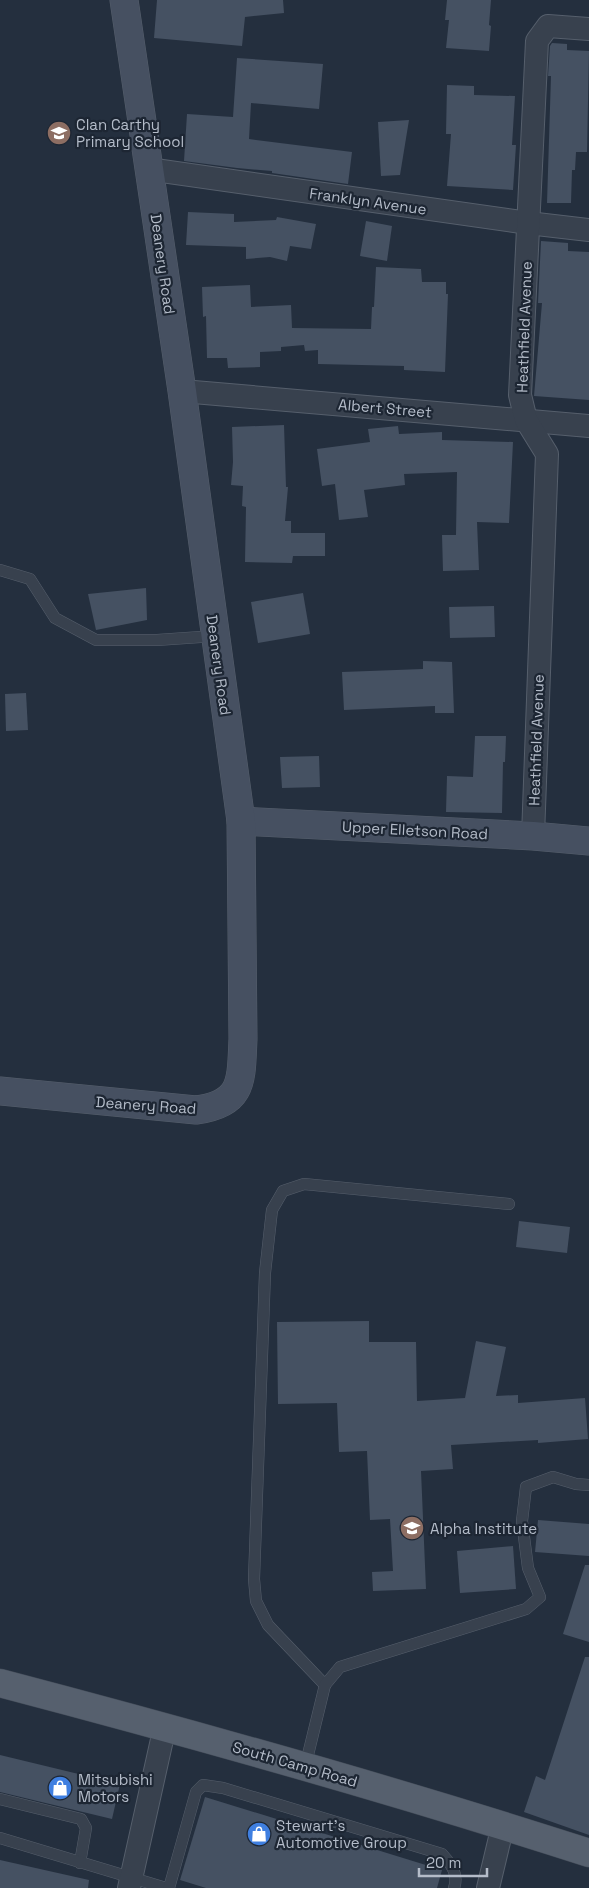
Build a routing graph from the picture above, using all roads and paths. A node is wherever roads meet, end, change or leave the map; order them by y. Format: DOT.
graph roads {
  1 [pos="124,0"];
  2 [pos="589,29"];
  3 [pos="148,169"];
  4 [pos="528,223"];
  5 [pos="589,230"];
  6 [pos="182,391"];
  7 [pos="526,420"];
  8 [pos="589,426"];
  9 [pos="0,570"];
  10 [pos="215,636"];
  11 [pos="241,821"];
  12 [pos="533,836"];
  13 [pos="589,841"];
  14 [pos="0,1091"];
  15 [pos="509,1204"];
  16 [pos="589,1485"];
  17 [pos="0,1683"];
  18 [pos="325,1685"];
  19 [pos="165,1726"];
  20 [pos="304,1767"];
  21 [pos="0,1799"];
  22 [pos="503,1825"];
  23 [pos="0,1838"];
  24 [pos="589,1853"];
  25 [pos="80,1863"];
  26 [pos="130,1883"];
  27 [pos="167,1888"];
  28 [pos="454,1888"];
  29 [pos="488,1888"];
  1 -- 3 [label="street, Deanery Road"];
  2 -- 4 [label="street, Heathfield Avenue"];
  3 -- 4 [label="street, Franklyn Avenue"];
  3 -- 6 [label="street, Deanery Road"];
  4 -- 5 [label="street, Franklyn Avenue"];
  4 -- 7 [label="street, Heathfield Avenue"];
  6 -- 7 [label="street, Albert Street"];
  6 -- 10 [label="street, Deanery Road"];
  7 -- 8 [label="street, Albert Street"];
  7 -- 12 [label="street, Heathfield Avenue"];
  9 -- 10 [label="lane"];
  10 -- 11 [label="street, Deanery Road"];
  11 -- 12 [label="street, Upper Elletson Road"];
  11 -- 14 [label="street, Deanery Road"];
  12 -- 13 [label="street, Upper Elletson Road"];
  15 -- 18 [label="lane"];
  16 -- 18 [label="lane"];
  17 -- 19 [label="main road, South Camp Road"];
  18 -- 20 [label="lane"];
  19 -- 20 [label="main road, South Camp Road"];
  19 -- 26 [label="street"];
  20 -- 22 [label="main road, South Camp Road"];
  21 -- 25 [label="lane"];
  22 -- 24 [label="main road, South Camp Road"];
  22 -- 29 [label="street"];
  23 -- 25 [label="lane"];
  25 -- 26 [label="lane"];
  26 -- 27 [label="lane"];
  27 -- 28 [label="lane"];
}
